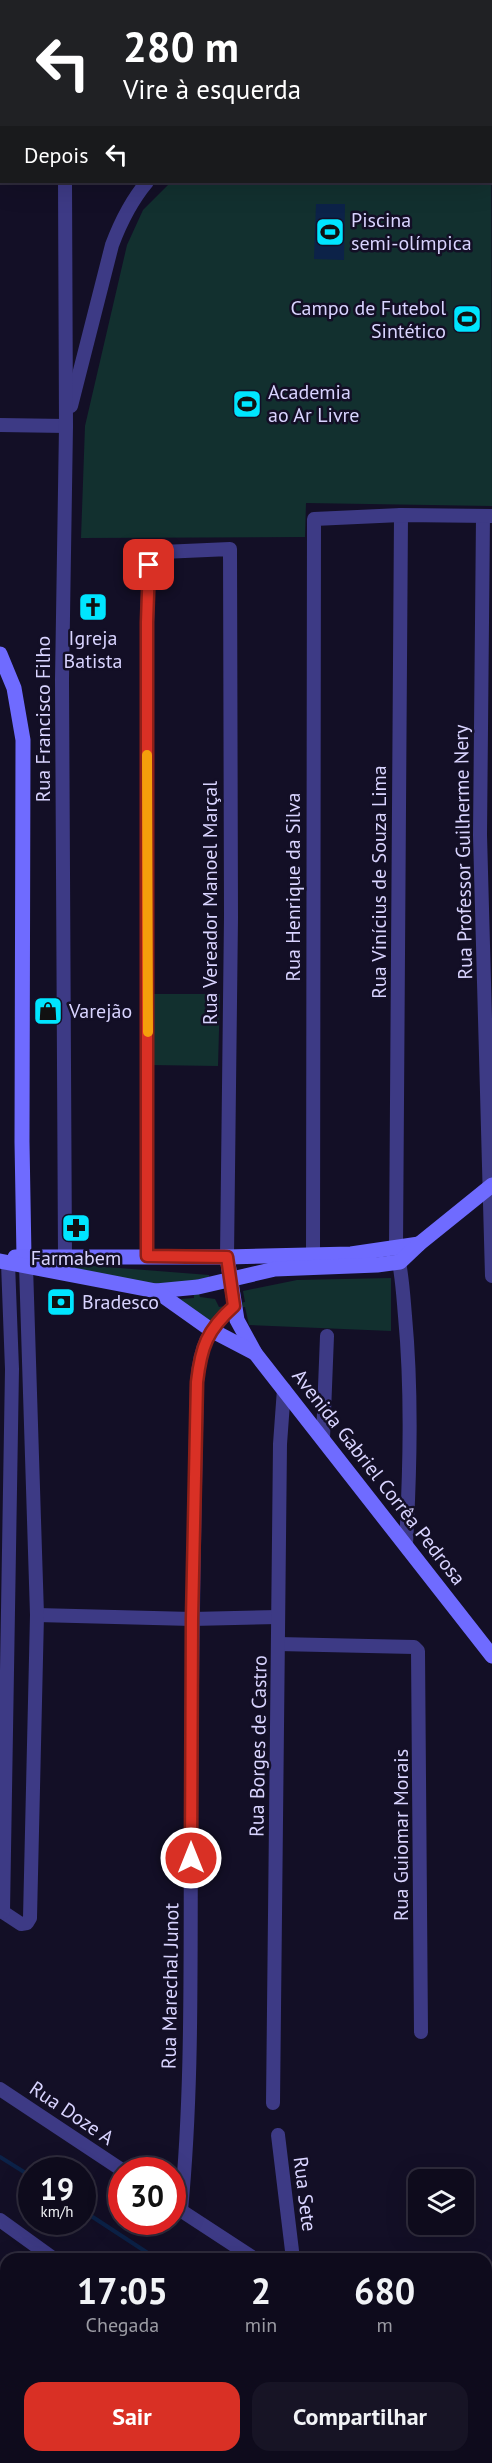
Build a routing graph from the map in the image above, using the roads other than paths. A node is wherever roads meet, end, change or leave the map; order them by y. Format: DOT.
graph roads {
  1 [pos="65,183"];
  2 [pos="146,183"];
  3 [pos="0,425"];
  4 [pos="66,426"];
  5 [pos="401,515"];
  6 [pos="487,516"];
  7 [pos="0,654"];
  8 [pos="486,835"];
  9 [pos="490,1187"];
  10 [pos="313,1255"];
  11 [pos="398,1255"];
  12 [pos="116,1256"];
  13 [pos="147,1256"];
  14 [pos="65,1257"];
  15 [pos="227,1257"];
  16 [pos="3,1261"];
  17 [pos="25,1261"];
  18 [pos="492,1276"];
  19 [pos="107,1280"];
  20 [pos="230,1280"];
  21 [pos="156,1291"];
  22 [pos="234,1306"];
  23 [pos="211,1330"];
  24 [pos="327,1336"];
  25 [pos="255,1353"];
  26 [pos="284,1389"];
  27 [pos="323,1438"];
  28 [pos="6,1500"];
  29 [pos="406,1544"];
  30 [pos="36,1615"];
  31 [pos="278,1617"];
  32 [pos="192,1619"];
  33 [pos="278,1644"];
  34 [pos="492,1656"];
  35 [pos="2,1911"];
  36 [pos="421,2032"];
  37 [pos="0,2088"];
  38 [pos="273,2103"];
  39 [pos="278,2135"];
  40 [pos="186,2157"];
  41 [pos="108,2161"];
  42 [pos="186,2213"];
  43 [pos="0,2220"];
  44 [pos="46,2253"];
  45 [pos="246,2253"];
  46 [pos="292,2253"];
  1 -- 4 [label="street, Rua Francisco Filho"];
  2 -- 4 [label="street"];
  3 -- 4 [label="street"];
  4 -- 14 [label="street, Rua Francisco Filho"];
  5 -- 6 [label="street"];
  5 -- 10 [label="street, Rua Henrique da Silva"];
  5 -- 11 [label="street, Rua Vinícius de Souza Lima"];
  6 -- 8 [label="street, Rua Professor Guilherme Nery"];
  7 -- 17 [label="street"];
  8 -- 9 [label="street, Rua Professor Guilherme Nery"];
  9 -- 11 [label="street"];
  9 -- 18 [label="street, Rua Professor Guilherme Nery"];
  10 -- 11 [label="street"];
  10 -- 15 [label="street"];
  11 -- 20 [label="street"];
  11 -- 29 [label="street, Rua Vinícius de Souza Lima"];
  12 -- 13 [label="street"];
  12 -- 14 [label="street"];
  12 -- 19 [label="street"];
  13 -- 15 [label="street"];
  13 -- 15 [label="street, Rua Vereador Manoel Marçal"];
  14 -- 17 [label="street"];
  15 -- 20 [label="street, Avenida Gabriel Corrêa Pedrosa"];
  16 -- 17 [label="street"];
  16 -- 28 [label="street"];
  17 -- 19 [label="street"];
  17 -- 30 [label="street"];
  19 -- 21 [label="street"];
  20 -- 21 [label="street"];
  20 -- 22 [label="street, Avenida Gabriel Corrêa Pedrosa"];
  21 -- 23 [label="street, Avenida Gabriel Corrêa Pedrosa"];
  22 -- 23 [label="street, Rua Marechal Junot"];
  22 -- 25 [label="street, Avenida Gabriel Corrêa Pedrosa"];
  23 -- 25 [label="street, Avenida Gabriel Corrêa Pedrosa"];
  23 -- 32 [label="street, Rua Marechal Junot"];
  24 -- 27 [label="street"];
  25 -- 26 [label="street, Avenida Gabriel Corrêa Pedrosa"];
  26 -- 27 [label="street, Avenida Gabriel Corrêa Pedrosa"];
  26 -- 31 [label="street, Rua Borges de Castro"];
  27 -- 29 [label="street, Avenida Gabriel Corrêa Pedrosa"];
  28 -- 35 [label="street"];
  29 -- 34 [label="street, Avenida Gabriel Corrêa Pedrosa"];
  30 -- 32 [label="street"];
  30 -- 35 [label="street"];
  31 -- 32 [label="street"];
  31 -- 33 [label="street, Rua Borges de Castro"];
  32 -- 40 [label="street, Rua Marechal Junot"];
  33 -- 36 [label="street, Rua Guiomar Morais"];
  33 -- 38 [label="street, Rua Borges de Castro"];
  37 -- 41 [label="street, Rua Doze A"];
  39 -- 46 [label="street, Rua Sete"];
  42 -- 45 [label="street"];
  43 -- 44 [label="street"];
}
